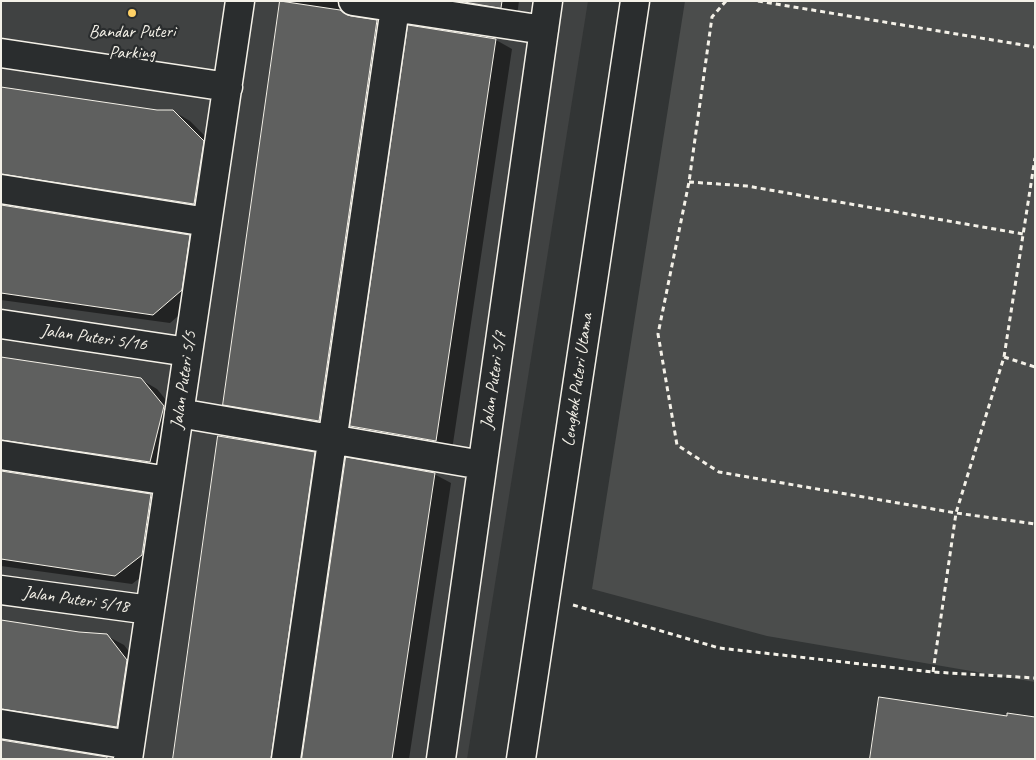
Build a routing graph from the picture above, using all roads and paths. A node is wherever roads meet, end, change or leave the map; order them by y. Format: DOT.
graph roads {
  1 [pos="240,1"];
  2 [pos="353,1"];
  3 [pos="548,1"];
  4 [pos="634,1"];
  5 [pos="726,1"];
  6 [pos="758,1"];
  7 [pos="396,5"];
  8 [pos="544,30"];
  9 [pos="1035,46"];
  10 [pos="1,53"];
  11 [pos="228,87"];
  12 [pos="1035,158"];
  13 [pos="688,182"];
  14 [pos="1,189"];
  15 [pos="207,222"];
  16 [pos="1023,234"];
  17 [pos="1,324"];
  18 [pos="188,352"];
  19 [pos="1004,357"];
  20 [pos="1035,366"];
  21 [pos="179,413"];
  22 [pos="332,439"];
  23 [pos="1,455"];
  24 [pos="482,465"];
  25 [pos="169,480"];
  26 [pos="956,513"];
  27 [pos="1035,524"];
  28 [pos="1,590"];
  29 [pos="546,598"];
  30 [pos="150,610"];
  31 [pos="933,672"];
  32 [pos="1035,678"];
  33 [pos="1,724"];
  34 [pos="129,752"];
  35 [pos="286,759"];
  36 [pos="440,759"];
  37 [pos="521,759"];
  1 -- 11 [label="street, Jalan Puteri 5/5"];
  2 -- 7 [label="street"];
  3 -- 8 [label="street, Jalan Puteri 5/7"];
  4 -- 29 [label="street, Lengkok Puteri Utama"];
  5 -- 13 [label="path"];
  6 -- 9 [label="path"];
  7 -- 8 [label="street"];
  7 -- 22 [label="street"];
  8 -- 24 [label="street, Jalan Puteri 5/7"];
  10 -- 11 [label="street"];
  11 -- 15 [label="street, Jalan Puteri 5/5"];
  12 -- 16 [label="path"];
  13 -- 16 [label="path"];
  13 -- 26 [label="path"];
  14 -- 15 [label="street"];
  15 -- 18 [label="street, Jalan Puteri 5/5"];
  16 -- 19 [label="path"];
  17 -- 18 [label="street, Jalan Puteri 5/16"];
  18 -- 21 [label="street, Jalan Puteri 5/5"];
  19 -- 20 [label="path"];
  19 -- 26 [label="path"];
  21 -- 22 [label="street"];
  21 -- 25 [label="street, Jalan Puteri 5/5"];
  22 -- 24 [label="street"];
  22 -- 35 [label="street"];
  23 -- 25 [label="street"];
  24 -- 36 [label="street, Jalan Puteri 5/7"];
  25 -- 30 [label="street, Jalan Puteri 5/5"];
  26 -- 27 [label="path"];
  26 -- 31 [label="path"];
  28 -- 30 [label="street, Jalan Puteri 5/18"];
  29 -- 31 [label="path"];
  29 -- 37 [label="street, Lengkok Puteri Utama"];
  30 -- 34 [label="street, Jalan Puteri 5/5"];
  31 -- 32 [label="path"];
  33 -- 34 [label="street"];
}
